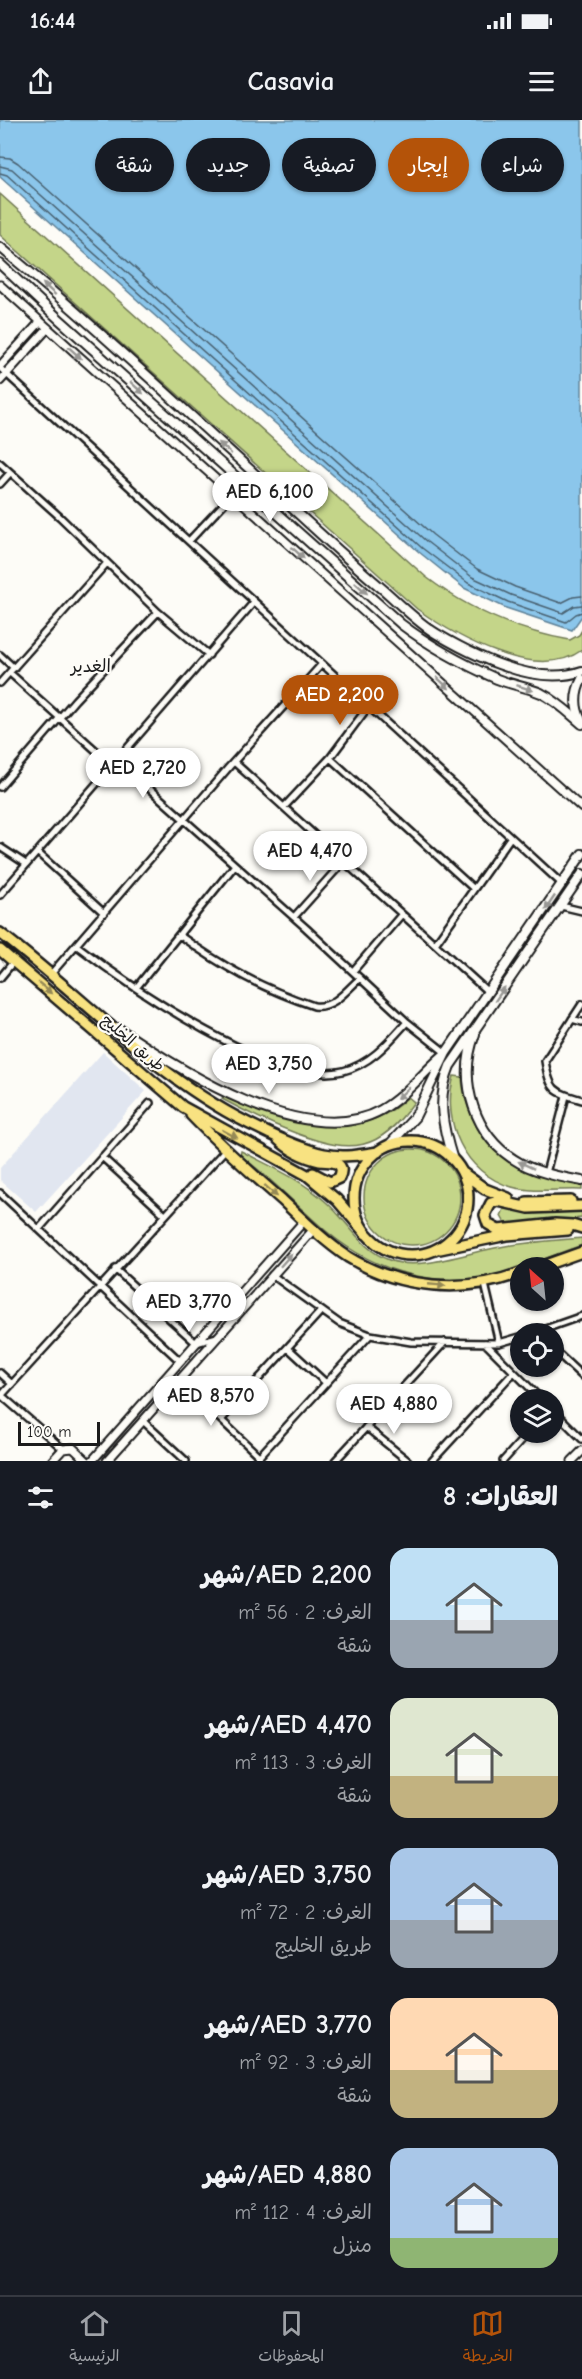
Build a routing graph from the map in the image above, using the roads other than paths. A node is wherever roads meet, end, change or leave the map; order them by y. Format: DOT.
graph roads {
  1 [pos="0,247"];
  2 [pos="0,264"];
  3 [pos="0,285"];
  4 [pos="40,321"];
  5 [pos="48,328"];
  6 [pos="0,367"];
  7 [pos="6,374"];
  8 [pos="0,381"];
  9 [pos="0,463"];
  10 [pos="10,473"];
  11 [pos="0,484"];
  12 [pos="233,494"];
  13 [pos="189,542"];
  14 [pos="107,563"];
  15 [pos="254,602"];
  16 [pos="158,612"];
  17 [pos="0,655"];
  18 [pos="209,655"];
  19 [pos="322,664"];
  20 [pos="14,668"];
  21 [pos="582,671"];
  22 [pos="10,673"];
  23 [pos="582,679"];
  24 [pos="0,683"];
  25 [pos="368,707"];
  26 [pos="60,717"];
  27 [pos="582,724"];
  28 [pos="330,758"];
  29 [pos="234,762"];
  30 [pos="115,763"];
  31 [pos="0,787"];
  32 [pos="284,807"];
  33 [pos="582,808"];
  34 [pos="184,819"];
  35 [pos="510,838"];
  36 [pos="0,847"];
  37 [pos="37,852"];
  38 [pos="582,854"];
  39 [pos="344,861"];
  40 [pos="26,864"];
  41 [pos="235,865"];
  42 [pos="582,874"];
  43 [pos="562,884"];
  44 [pos="474,889"];
  45 [pos="0,894"];
  46 [pos="561,906"];
  47 [pos="582,911"];
  48 [pos="104,913"];
  49 [pos="402,914"];
  50 [pos="294,917"];
  51 [pos="0,933"];
  52 [pos="179,935"];
  53 [pos="435,944"];
  54 [pos="76,945"];
  55 [pos="0,950"];
  56 [pos="14,961"];
  57 [pos="352,971"];
  58 [pos="50,975"];
  59 [pos="0,978"];
  60 [pos="360,978"];
  61 [pos="136,988"];
  62 [pos="488,992"];
  63 [pos="582,1004"];
  64 [pos="94,1012"];
  65 [pos="572,1019"];
  66 [pos="407,1022"];
  67 [pos="480,1022"];
  68 [pos="582,1022"];
  69 [pos="446,1053"];
  70 [pos="566,1096"];
  71 [pos="582,1101"];
  72 [pos="150,1103"];
  73 [pos="183,1107"];
  74 [pos="276,1137"];
  75 [pos="389,1145"];
  76 [pos="225,1150"];
  77 [pos="267,1152"];
  78 [pos="378,1152"];
  79 [pos="102,1157"];
  80 [pos="453,1160"];
  81 [pos="463,1173"];
  82 [pos="546,1173"];
  83 [pos="582,1181"];
  84 [pos="0,1194"];
  85 [pos="6,1199"];
  86 [pos="582,1204"];
  87 [pos="0,1205"];
  88 [pos="164,1214"];
  89 [pos="304,1221"];
  90 [pos="582,1228"];
  91 [pos="39,1229"];
  92 [pos="314,1229"];
  93 [pos="366,1234"];
  94 [pos="431,1251"];
  95 [pos="582,1252"];
  96 [pos="564,1258"];
  97 [pos="115,1269"];
  98 [pos="272,1275"];
  99 [pos="510,1276"];
  100 [pos="485,1284"];
  101 [pos="99,1286"];
  102 [pos="321,1311"];
  103 [pos="582,1316"];
  104 [pos="562,1323"];
  105 [pos="370,1335"];
  106 [pos="217,1337"];
  107 [pos="510,1340"];
  108 [pos="444,1342"];
  109 [pos="196,1343"];
  110 [pos="485,1343"];
  111 [pos="499,1343"];
  112 [pos="288,1348"];
  113 [pos="564,1359"];
  114 [pos="180,1361"];
  115 [pos="510,1367"];
  116 [pos="0,1373"];
  117 [pos="510,1375"];
  118 [pos="582,1376"];
  119 [pos="520,1377"];
  120 [pos="179,1380"];
  121 [pos="326,1383"];
  122 [pos="12,1384"];
  123 [pos="531,1389"];
  124 [pos="1,1396"];
  125 [pos="221,1420"];
  126 [pos="143,1421"];
  127 [pos="564,1421"];
  128 [pos="366,1427"];
  129 [pos="582,1438"];
  130 [pos="519,1443"];
  131 [pos="63,1449"];
  132 [pos="582,1450"];
  133 [pos="257,1459"];
  134 [pos="52,1461"];
  135 [pos="87,1461"];
  136 [pos="92,1461"];
  137 [pos="107,1461"];
  138 [pos="186,1461"];
  139 [pos="335,1461"];
  140 [pos="408,1461"];
  141 [pos="432,1461"];
  142 [pos="502,1461"];
  143 [pos="572,1461"];
  21 -- 1 [label="main road, one-way"];
  2 -- 27 [label="main road, one-way"];
  3 -- 4 [label="street"];
  4 -- 5 [label="street"];
  4 -- 6 [label="street"];
  5 -- 7 [label="street"];
  5 -- 12 [label="street, one-way"];
  6 -- 7 [label="street"];
  7 -- 8 [label="street"];
  7 -- 13 [label="street"];
  9 -- 10 [label="street"];
  10 -- 11 [label="street"];
  10 -- 14 [label="street"];
  12 -- 13 [label="street"];
  12 -- 33 [label="street, one-way"];
  13 -- 15 [label="street"];
  14 -- 16 [label="street"];
  14 -- 20 [label="street"];
  15 -- 18 [label="street"];
  15 -- 19 [label="street"];
  16 -- 18 [label="street"];
  16 -- 26 [label="street"];
  17 -- 20 [label="street"];
  18 -- 30 [label="street"];
  19 -- 25 [label="street"];
  19 -- 29 [label="street"];
  20 -- 22 [label="street"];
  22 -- 24 [label="street"];
  22 -- 26 [label="street"];
  23 -- 27 [label="main road"];
  25 -- 28 [label="street"];
  25 -- 35 [label="street"];
  26 -- 30 [label="street"];
  26 -- 31 [label="street"];
  28 -- 32 [label="street"];
  28 -- 44 [label="street"];
  29 -- 32 [label="street"];
  29 -- 34 [label="street"];
  30 -- 34 [label="street"];
  30 -- 37 [label="street"];
  32 -- 39 [label="street"];
  34 -- 41 [label="street"];
  34 -- 48 [label="street"];
  35 -- 43 [label="street"];
  35 -- 44 [label="street"];
  36 -- 40 [label="street"];
  37 -- 40 [label="street"];
  37 -- 48 [label="street"];
  38 -- 43 [label="main road"];
  39 -- 49 [label="street"];
  39 -- 50 [label="street"];
  40 -- 45 [label="street"];
  41 -- 50 [label="street"];
  41 -- 52 [label="street"];
  42 -- 46 [label="main road"];
  43 -- 62 [label="main road, one-way"];
  44 -- 53 [label="street"];
  46 -- 47 [label="street"];
  67 -- 46 [label="main road, one-way"];
  48 -- 54 [label="street"];
  49 -- 53 [label="street"];
  49 -- 57 [label="street"];
  50 -- 57 [label="street"];
  51 -- 58 [label="main road, طريق الخليج"];
  52 -- 60 [label="street"];
  52 -- 61 [label="street"];
  53 -- 62 [label="street"];
  54 -- 58 [label="street"];
  54 -- 61 [label="street"];
  55 -- 56 [label="main road, طريق الخليج"];
  56 -- 59 [label="street"];
  56 -- 73 [label="main road, طريق الخليج, one-way"];
  57 -- 60 [label="street"];
  58 -- 64 [label="main road, طريق الخليج"];
  60 -- 66 [label="street"];
  61 -- 66 [label="street"];
  62 -- 69 [label="main road"];
  63 -- 65 [label="street"];
  69 -- 64 [label="main road, one-way"];
  64 -- 74 [label="main road, طريق الخليج"];
  65 -- 68 [label="street"];
  65 -- 70 [label="street"];
  66 -- 69 [label="street"];
  67 -- 80 [label="main road"];
  82 -- 67 [label="main road, one-way"];
  69 -- 75 [label="main road"];
  70 -- 71 [label="street"];
  70 -- 82 [label="street"];
  72 -- 79 [label="street"];
  73 -- 76 [label="main road"];
  73 -- 77 [label="main road, طريق الخليج, one-way"];
  74 -- 77 [label="main road"];
  74 -- 78 [label="main road, طريق الخليج"];
  75 -- 78 [label="main road"];
  75 -- 80 [label="main road"];
  76 -- 88 [label="street"];
  76 -- 89 [label="main road, one-way"];
  77 -- 93 [label="main road, طريق الخليج"];
  78 -- 93 [label="main road"];
  79 -- 88 [label="street"];
  79 -- 91 [label="street"];
  80 -- 81 [label="main road"];
  81 -- 86 [label="main road"];
  81 -- 94 [label="main road"];
  82 -- 83 [label="main road"];
  84 -- 85 [label="street"];
  85 -- 87 [label="street"];
  85 -- 91 [label="street"];
  86 -- 90 [label="main road"];
  88 -- 97 [label="street"];
  89 -- 92 [label="main road"];
  89 -- 109 [label="street"];
  90 -- 94 [label="main road"];
  91 -- 101 [label="street"];
  98 -- 92 [label="street, one-way"];
  92 -- 100 [label="main road, one-way"];
  93 -- 94 [label="main road"];
  95 -- 96 [label="main road"];
  97 -- 101 [label="street"];
  97 -- 109 [label="street"];
  98 -- 102 [label="street"];
  98 -- 106 [label="street"];
  99 -- 100 [label="main road"];
  100 -- 111 [label="street"];
  101 -- 114 [label="street"];
  101 -- 122 [label="street"];
  102 -- 105 [label="street"];
  102 -- 112 [label="street"];
  103 -- 104 [label="street"];
  105 -- 108 [label="street"];
  105 -- 121 [label="street"];
  106 -- 109 [label="street"];
  106 -- 120 [label="street"];
  107 -- 111 [label="street"];
  108 -- 110 [label="street"];
  108 -- 128 [label="street"];
  109 -- 114 [label="street"];
  110 -- 111 [label="street"];
  110 -- 115 [label="street"];
  112 -- 121 [label="street"];
  112 -- 125 [label="street"];
  113 -- 118 [label="street"];
  114 -- 136 [label="street"];
  116 -- 122 [label="street"];
  117 -- 141 [label="street"];
  119 -- 123 [label="street"];
  120 -- 125 [label="street"];
  120 -- 126 [label="street"];
  121 -- 133 [label="street"];
  122 -- 124 [label="street"];
  124 -- 131 [label="street"];
  125 -- 133 [label="street"];
  126 -- 137 [label="street"];
  126 -- 138 [label="street"];
  127 -- 129 [label="street"];
  128 -- 139 [label="street"];
  128 -- 140 [label="street"];
  130 -- 142 [label="street"];
  131 -- 134 [label="street"];
  131 -- 135 [label="street"];
  132 -- 143 [label="street"];
}
